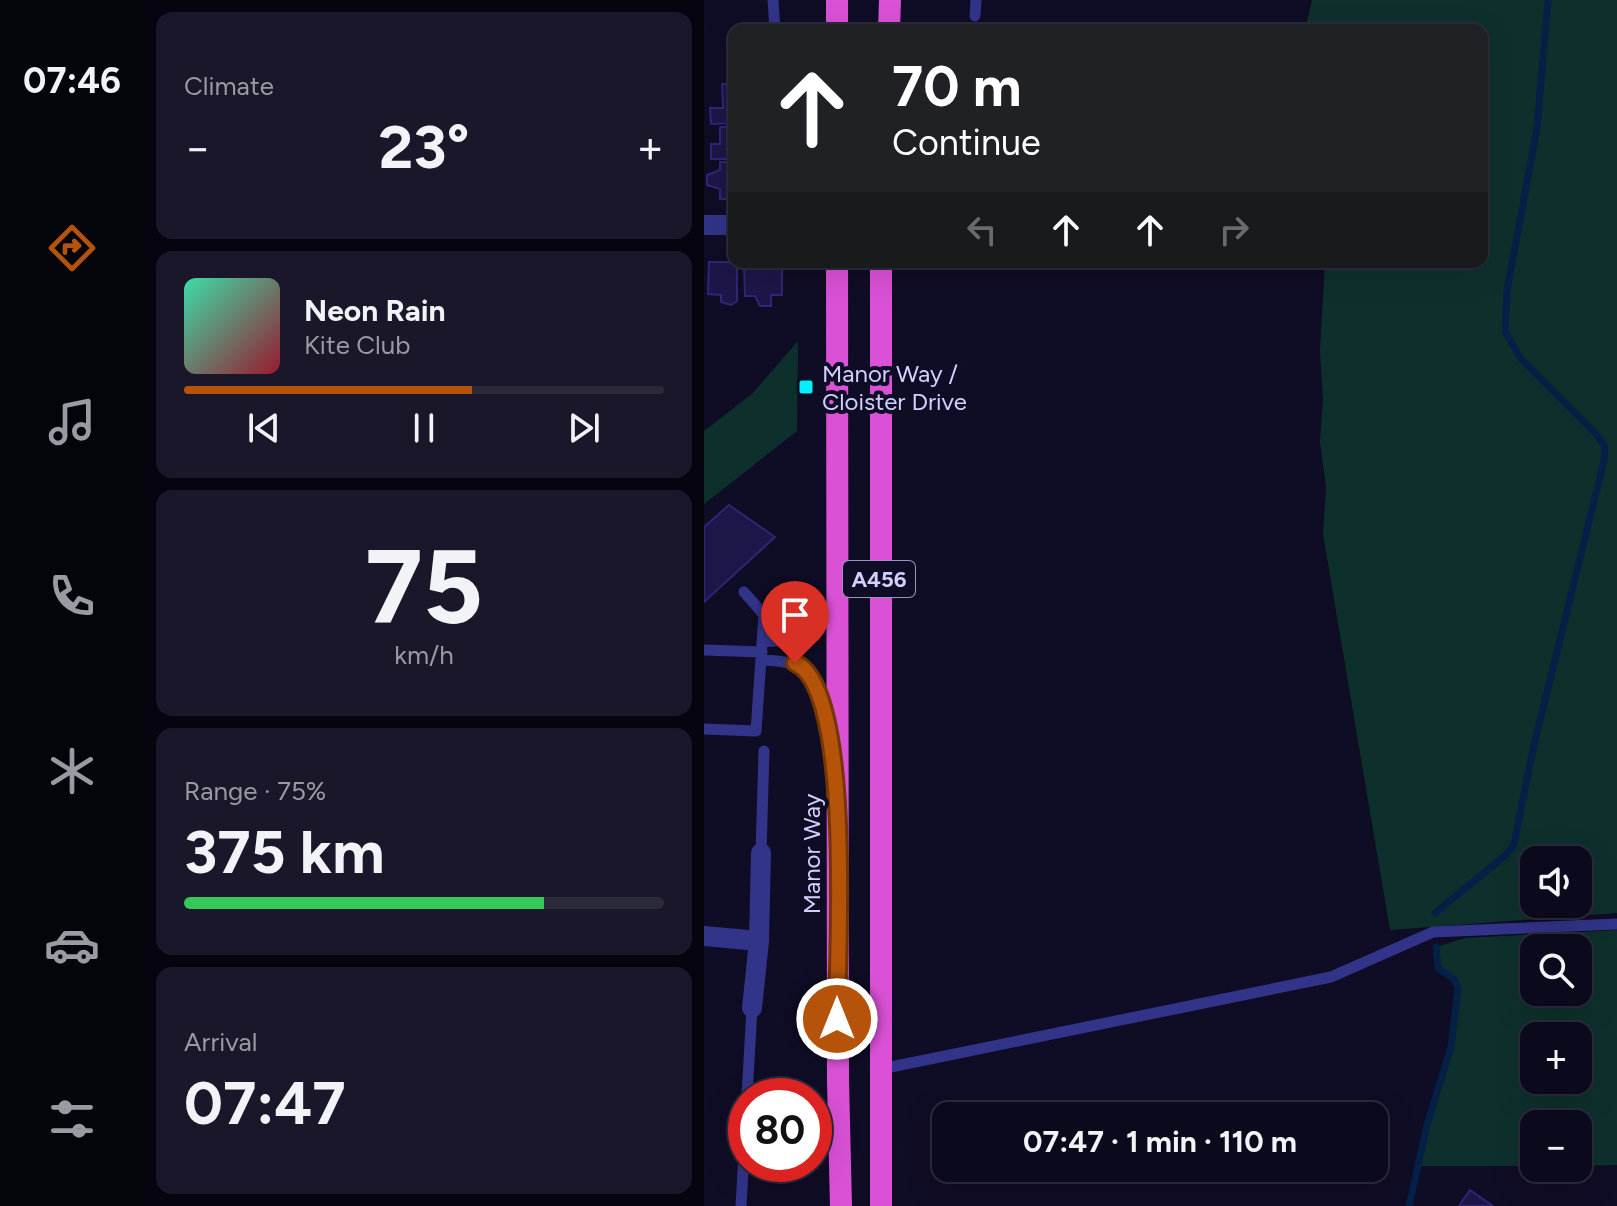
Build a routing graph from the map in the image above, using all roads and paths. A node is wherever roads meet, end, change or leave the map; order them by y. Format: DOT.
graph roads {
  1 [pos="773,0"];
  2 [pos="837,0"];
  3 [pos="976,0"];
  4 [pos="975,16"];
  5 [pos="775,24"];
  6 [pos="837,24"];
  7 [pos="704,225"];
  8 [pos="728,225"];
  9 [pos="837,268"];
  10 [pos="881,268"];
  11 [pos="744,592"];
  12 [pos="837,602"];
  13 [pos="704,650"];
  14 [pos="762,651"];
  15 [pos="704,729"];
  16 [pos="764,751"];
  17 [pos="837,774"];
  18 [pos="761,853"];
  19 [pos="1617,924"];
  20 [pos="704,936"];
  21 [pos="759,941"];
  22 [pos="752,1008"];
  23 [pos="879,1069"];
  24 [pos="748,1078"];
  25 [pos="742,1182"];
  26 [pos="741,1206"];
  27 [pos="841,1206"];
  28 [pos="881,1206"];
  1 -- 5 [label="lane"];
  2 -- 6 [label="highway"];
  3 -- 4 [label="lane"];
  7 -- 8 [label="street"];
  9 -- 12 [label="highway, Manor Way / A456"];
  10 -- 23 [label="highway, A456"];
  11 -- 14 [label="lane"];
  12 -- 14 [label="lane"];
  12 -- 17 [label="highway, Manor Way / A456"];
  13 -- 14 [label="lane"];
  14 -- 15 [label="lane"];
  14 -- 17 [label="lane"];
  16 -- 18 [label="lane"];
  17 -- 27 [label="highway, Manor Way / A456"];
  18 -- 21 [label="street"];
  19 -- 23 [label="lane"];
  20 -- 21 [label="street"];
  21 -- 22 [label="street"];
  22 -- 24 [label="lane"];
  23 -- 28 [label="highway, A456"];
  25 -- 26 [label="lane"];
}
